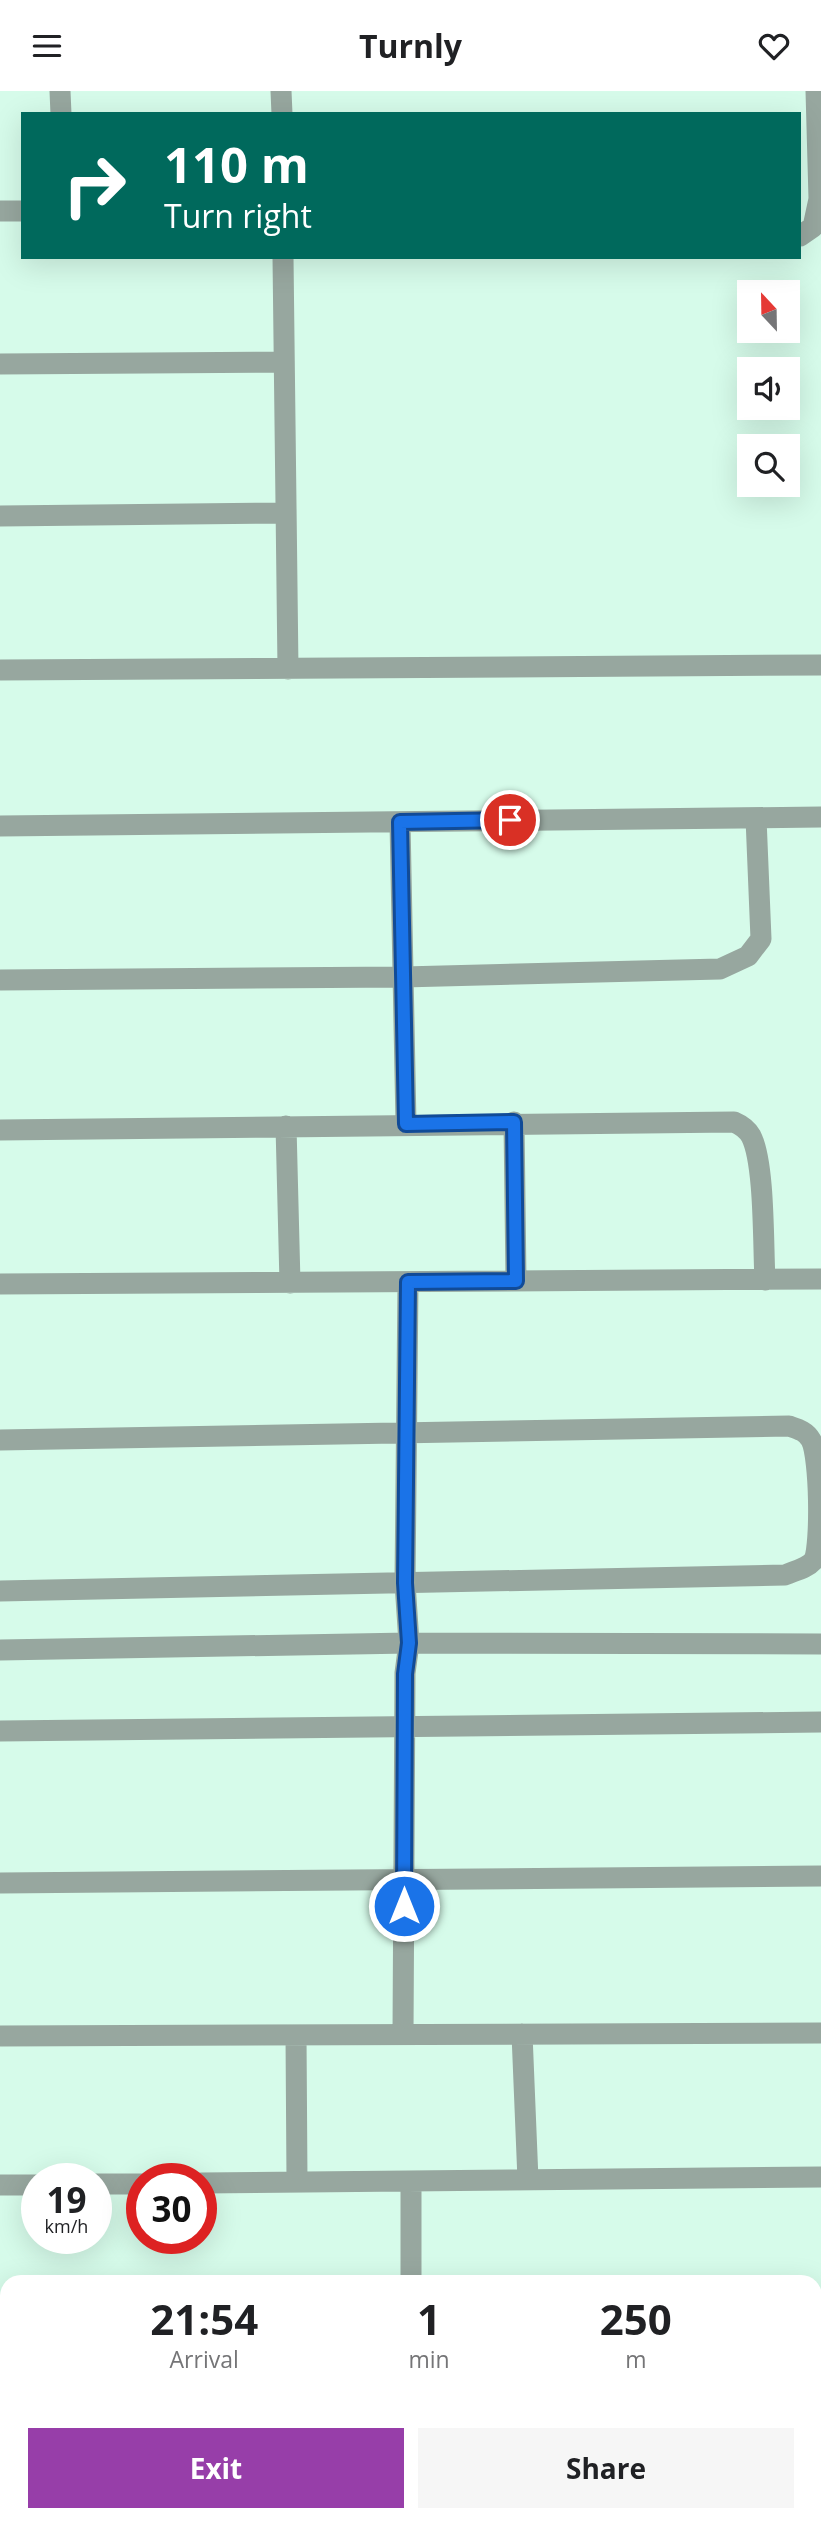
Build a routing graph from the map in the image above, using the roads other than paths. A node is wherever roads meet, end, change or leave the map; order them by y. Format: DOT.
graph roads {
  1 [pos="60,91"];
  2 [pos="281,91"];
  3 [pos="816,91"];
  4 [pos="61,112"];
  5 [pos="282,112"];
  6 [pos="0,211"];
  7 [pos="21,211"];
  8 [pos="801,235"];
  9 [pos="283,259"];
  10 [pos="284,362"];
  11 [pos="0,364"];
  12 [pos="286,513"];
  13 [pos="0,516"];
  14 [pos="821,665"];
  15 [pos="288,669"];
  16 [pos="0,670"];
  17 [pos="821,817"];
  18 [pos="756,818"];
  19 [pos="400,822"];
  20 [pos="0,825"];
  21 [pos="403,977"];
  22 [pos="0,980"];
  23 [pos="514,1122"];
  24 [pos="406,1124"];
  25 [pos="286,1126"];
  26 [pos="0,1130"];
  27 [pos="821,1279"];
  28 [pos="765,1280"];
  29 [pos="516,1281"];
  30 [pos="408,1282"];
  31 [pos="290,1283"];
  32 [pos="0,1284"];
  33 [pos="407,1434"];
  34 [pos="0,1440"];
  35 [pos="405,1583"];
  36 [pos="0,1591"];
  37 [pos="409,1643"];
  38 [pos="821,1644"];
  39 [pos="0,1650"];
  40 [pos="821,1722"];
  41 [pos="405,1728"];
  42 [pos="0,1731"];
  43 [pos="821,1876"];
  44 [pos="404,1880"];
  45 [pos="0,1883"];
  46 [pos="821,2033"];
  47 [pos="403,2034"];
  48 [pos="522,2034"];
  49 [pos="296,2035"];
  50 [pos="0,2036"];
  51 [pos="821,2177"];
  52 [pos="528,2181"];
  53 [pos="297,2182"];
  54 [pos="411,2182"];
  55 [pos="217,2183"];
  56 [pos="0,2185"];
  57 [pos="21,2185"];
  58 [pos="411,2275"];
  1 -- 4 [label="street"];
  2 -- 5 [label="street"];
  3 -- 8 [label="street"];
  6 -- 7 [label="street"];
  9 -- 10 [label="street"];
  10 -- 11 [label="street"];
  10 -- 12 [label="street"];
  12 -- 13 [label="street"];
  12 -- 15 [label="street"];
  14 -- 15 [label="street"];
  15 -- 16 [label="street"];
  17 -- 18 [label="street"];
  18 -- 19 [label="street"];
  18 -- 21 [label="street"];
  19 -- 20 [label="street"];
  19 -- 21 [label="street"];
  21 -- 22 [label="street"];
  21 -- 24 [label="street"];
  23 -- 24 [label="street"];
  23 -- 28 [label="street"];
  23 -- 29 [label="street"];
  24 -- 25 [label="street"];
  25 -- 26 [label="street"];
  25 -- 31 [label="street"];
  27 -- 28 [label="street"];
  28 -- 29 [label="street"];
  29 -- 30 [label="street"];
  30 -- 31 [label="street"];
  30 -- 33 [label="street"];
  31 -- 32 [label="street"];
  33 -- 34 [label="street"];
  33 -- 35 [label="street"];
  33 -- 35 [label="street"];
  35 -- 36 [label="street"];
  35 -- 37 [label="street"];
  37 -- 38 [label="street"];
  37 -- 39 [label="street"];
  37 -- 41 [label="street"];
  40 -- 41 [label="street"];
  41 -- 42 [label="street"];
  41 -- 44 [label="street"];
  43 -- 44 [label="street"];
  44 -- 45 [label="street"];
  44 -- 47 [label="street"];
  46 -- 48 [label="street"];
  47 -- 48 [label="street"];
  47 -- 49 [label="street"];
  48 -- 52 [label="street"];
  49 -- 50 [label="street"];
  49 -- 53 [label="street"];
  51 -- 52 [label="street"];
  52 -- 54 [label="street"];
  53 -- 54 [label="street"];
  53 -- 55 [label="street"];
  54 -- 58 [label="street"];
  56 -- 57 [label="street"];
}
